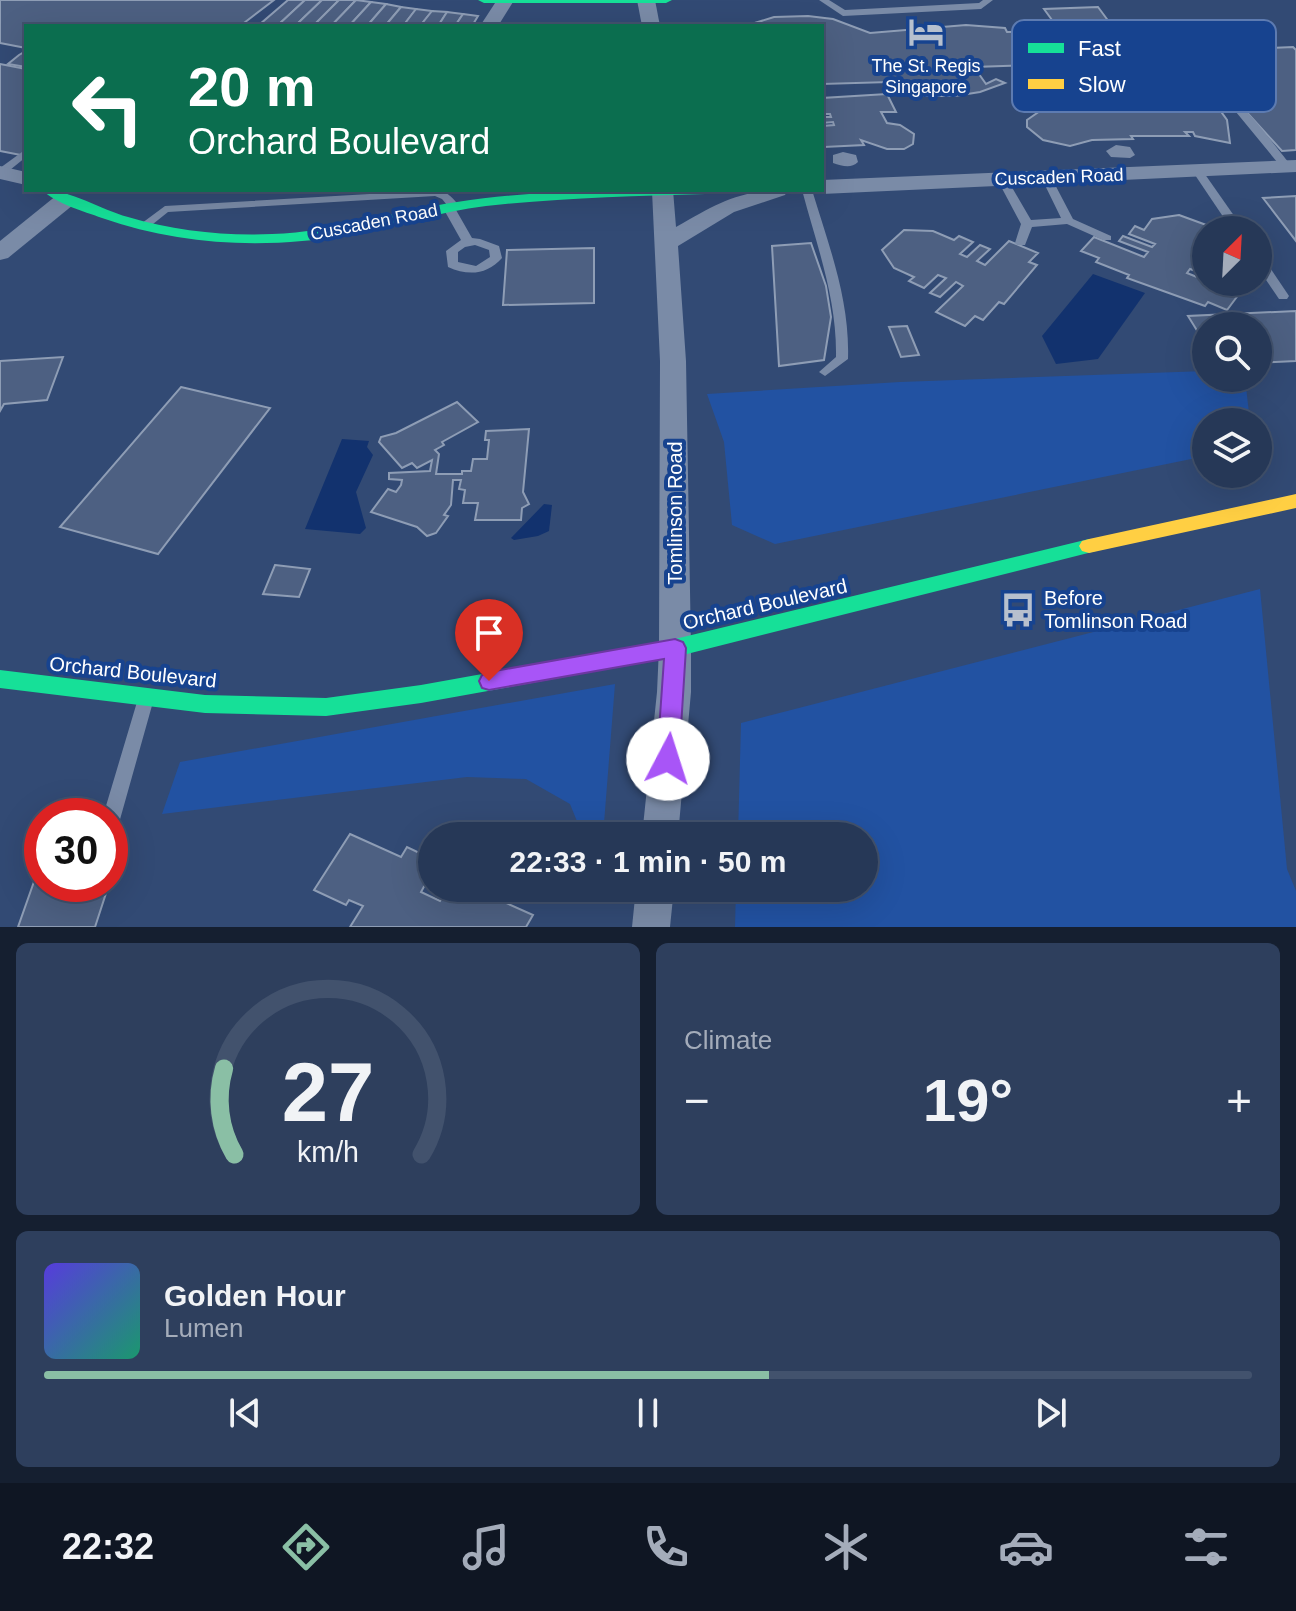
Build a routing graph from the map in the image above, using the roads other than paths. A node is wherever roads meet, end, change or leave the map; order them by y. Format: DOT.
graph roads {
  1 [pos="484,0"];
  2 [pos="666,0"];
  3 [pos="823,0"];
  4 [pos="646,1"];
  5 [pos="504,2"];
  6 [pos="989,2"];
  7 [pos="490,24"];
  8 [pos="651,24"];
  9 [pos="1242,112"];
  10 [pos="22,155"];
  11 [pos="1291,166"];
  12 [pos="0,172"];
  13 [pos="1198,172"];
  14 [pos="1046,177"];
  15 [pos="24,178"];
  16 [pos="1002,179"];
  17 [pos="824,186"];
  18 [pos="609,192"];
  19 [pos="663,192"];
  20 [pos="771,192"];
  21 [pos="808,192"];
  22 [pos="57,195"];
  23 [pos="529,195"];
  24 [pos="452,207"];
  25 [pos="1228,216"];
  26 [pos="1068,221"];
  27 [pos="1027,224"];
  28 [pos="144,226"];
  29 [pos="1107,238"];
  30 [pos="468,242"];
  31 [pos="1021,243"];
  32 [pos="665,244"];
  33 [pos="0,253"];
  34 [pos="1272,280"];
  35 [pos="1283,296"];
  36 [pos="825,372"];
  37 [pos="1296,501"];
  38 [pos="675,648"];
  39 [pos="0,679"];
  40 [pos="146,697"];
  41 [pos="117,798"];
  42 [pos="661,822"];
  43 [pos="654,902"];
  44 [pos="651,927"];
  1 -- 5 [label="main road"];
  2 -- 4 [label="main road"];
  3 -- 6 [label="lane"];
  4 -- 5 [label="main road"];
  4 -- 8 [label="street"];
  5 -- 7 [label="street"];
  9 -- 11 [label="lane"];
  10 -- 12 [label="lane"];
  11 -- 13 [label="street, Cuscaden Road"];
  12 -- 15 [label="street"];
  13 -- 14 [label="street, Cuscaden Road"];
  13 -- 25 [label="lane"];
  14 -- 16 [label="street, Cuscaden Road"];
  14 -- 26 [label="lane"];
  16 -- 17 [label="street, Cuscaden Road"];
  16 -- 27 [label="lane"];
  18 -- 23 [label="main road, Cuscaden Road"];
  19 -- 32 [label="street, Tomlinson Road"];
  20 -- 32 [label="street"];
  21 -- 36 [label="lane"];
  22 -- 28 [label="main road, Cuscaden Road"];
  22 -- 33 [label="street"];
  23 -- 24 [label="main road, Cuscaden Road"];
  24 -- 28 [label="main road, Cuscaden Road"];
  24 -- 28 [label="lane"];
  24 -- 30 [label="lane"];
  26 -- 27 [label="lane"];
  26 -- 29 [label="lane"];
  27 -- 31 [label="lane"];
  32 -- 38 [label="street, Tomlinson Road"];
  34 -- 35 [label="lane"];
  37 -- 38 [label="main road, Orchard Boulevard"];
  38 -- 40 [label="main road, Orchard Boulevard"];
  38 -- 42 [label="street, Tomlinson Road"];
  39 -- 40 [label="main road, Orchard Boulevard"];
  40 -- 41 [label="lane"];
  43 -- 44 [label="street"];
}
